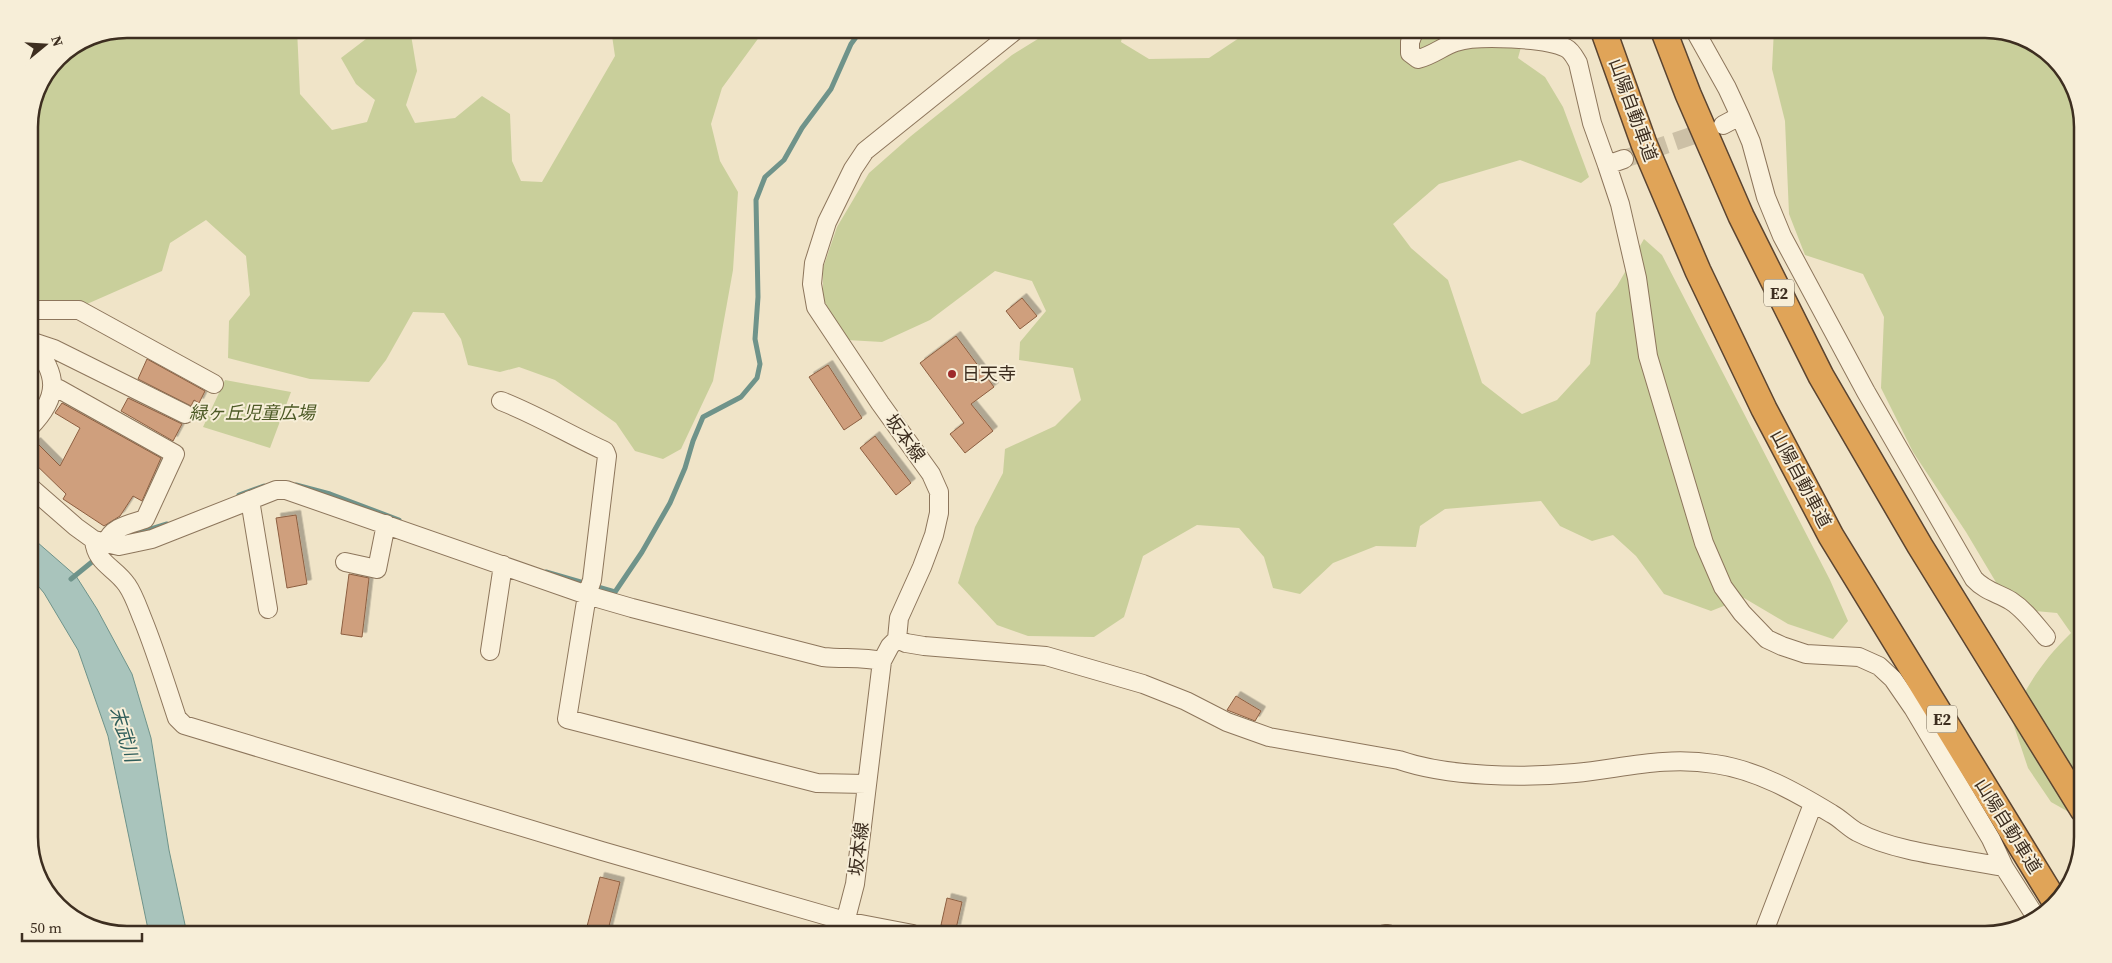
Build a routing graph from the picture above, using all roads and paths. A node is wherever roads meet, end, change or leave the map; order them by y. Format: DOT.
graph roads {
  1 [pos="1006,38"];
  2 [pos="1412,38"];
  3 [pos="1478,38"];
  4 [pos="1494,38"];
  5 [pos="1606,38"];
  6 [pos="1666,38"];
  7 [pos="1699,38"];
  8 [pos="1740,116"];
  9 [pos="1723,125"];
  10 [pos="1624,159"];
  11 [pos="1607,165"];
  12 [pos="38,309"];
  13 [pos="38,343"];
  14 [pos="38,350"];
  15 [pos="214,384"];
  16 [pos="53,390"];
  17 [pos="501,401"];
  18 [pos="185,414"];
  19 [pos="38,419"];
  20 [pos="38,494"];
  21 [pos="250,500"];
  22 [pos="386,524"];
  23 [pos="99,548"];
  24 [pos="345,562"];
  25 [pos="503,565"];
  26 [pos="590,588"];
  27 [pos="268,610"];
  28 [pos="2046,637"];
  29 [pos="897,639"];
  30 [pos="490,650"];
  31 [pos="882,661"];
  32 [pos="866,784"];
  33 [pos="2074,795"];
  34 [pos="1813,804"];
  35 [pos="2004,867"];
  36 [pos="2051,896"];
  37 [pos="2033,912"];
  38 [pos="838,926"];
  39 [pos="844,926"];
  40 [pos="1766,926"];
  1 -- 29 [label="street, 坂本線"];
  2 -- 3 [label="street"];
  4 -- 11 [label="street"];
  5 -- 36 [label="highway, 山陽自動車道 / E2"];
  6 -- 33 [label="highway, E2"];
  7 -- 8 [label="street"];
  8 -- 9 [label="street"];
  8 -- 28 [label="street"];
  10 -- 11 [label="street"];
  11 -- 35 [label="street"];
  12 -- 15 [label="street"];
  13 -- 18 [label="street"];
  14 -- 16 [label="street"];
  16 -- 19 [label="street"];
  16 -- 23 [label="street"];
  17 -- 26 [label="street"];
  20 -- 23 [label="street"];
  21 -- 22 [label="street"];
  21 -- 23 [label="street"];
  21 -- 27 [label="street"];
  22 -- 24 [label="street"];
  22 -- 25 [label="street"];
  23 -- 38 [label="street"];
  25 -- 26 [label="street"];
  25 -- 30 [label="street"];
  26 -- 31 [label="street"];
  26 -- 32 [label="street"];
  29 -- 31 [label="street, 坂本線"];
  29 -- 34 [label="street"];
  31 -- 32 [label="street, 坂本線"];
  32 -- 39 [label="street, 坂本線"];
  34 -- 35 [label="street"];
  34 -- 40 [label="street"];
  35 -- 37 [label="street"];
}
